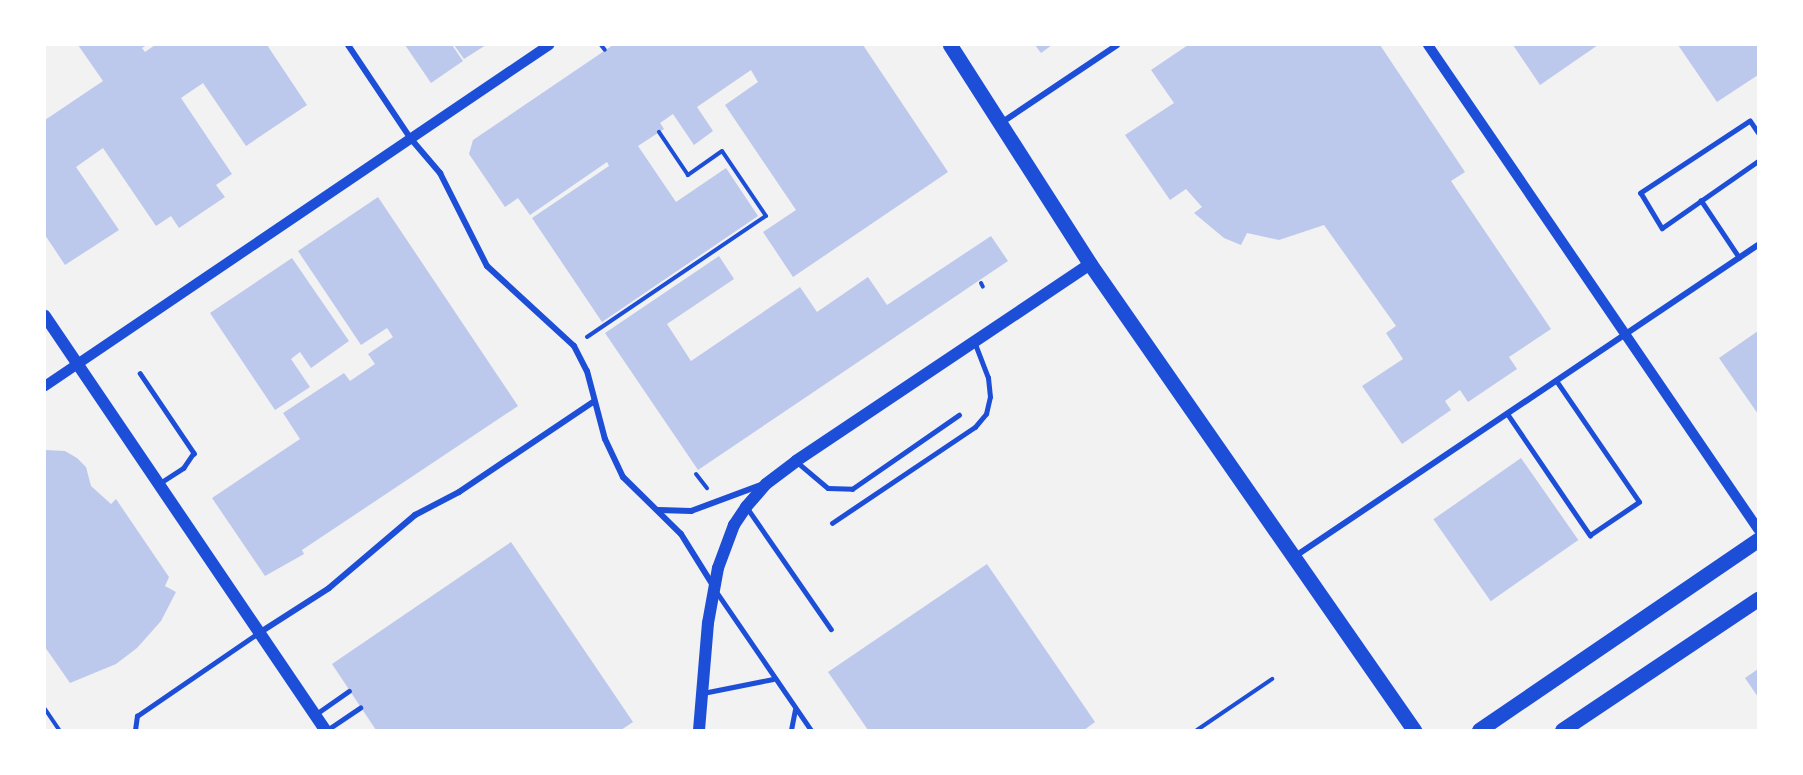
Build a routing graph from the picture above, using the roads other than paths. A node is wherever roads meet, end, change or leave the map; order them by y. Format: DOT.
graph roads {
  1 [pos="348,45"];
  2 [pos="549,45"];
  3 [pos="950,45"];
  4 [pos="1117,45"];
  5 [pos="1428,45"];
  6 [pos="1000,123"];
  7 [pos="1758,133"];
  8 [pos="411,139"];
  9 [pos="1758,161"];
  10 [pos="1701,200"];
  11 [pos="1758,244"];
  12 [pos="1739,257"];
  13 [pos="1090,264"];
  14 [pos="45,316"];
  15 [pos="1625,334"];
  16 [pos="974,342"];
  17 [pos="77,364"];
  18 [pos="140,374"];
  19 [pos="1556,381"];
  20 [pos="45,386"];
  21 [pos="593,402"];
  22 [pos="1507,413"];
  23 [pos="959,415"];
  24 [pos="796,461"];
  25 [pos="766,484"];
  26 [pos="159,485"];
  27 [pos="746,507"];
  28 [pos="659,510"];
  29 [pos="832,523"];
  30 [pos="1758,529"];
  31 [pos="1758,540"];
  32 [pos="1294,557"];
  33 [pos="714,587"];
  34 [pos="1758,599"];
  35 [pos="831,629"];
  36 [pos="258,633"];
  37 [pos="773,679"];
  38 [pos="349,691"];
  39 [pos="704,693"];
  40 [pos="360,708"];
  41 [pos="795,710"];
  42 [pos="315,715"];
  43 [pos="135,730"];
  44 [pos="326,730"];
  45 [pos="699,730"];
  46 [pos="791,730"];
  47 [pos="811,730"];
  48 [pos="1414,730"];
  49 [pos="1479,730"];
  50 [pos="1562,730"];
  1 -- 8 [label="street"];
  2 -- 8 [label="street"];
  3 -- 6 [label="main road"];
  4 -- 6 [label="street"];
  5 -- 15 [label="street"];
  6 -- 13 [label="main road"];
  7 -- 10 [label="lane"];
  8 -- 17 [label="street"];
  8 -- 21 [label="street"];
  9 -- 10 [label="lane"];
  10 -- 12 [label="lane"];
  11 -- 12 [label="street"];
  12 -- 15 [label="street"];
  13 -- 16 [label="main road"];
  13 -- 32 [label="main road"];
  14 -- 17 [label="main road"];
  15 -- 19 [label="street"];
  15 -- 30 [label="street"];
  16 -- 24 [label="main road"];
  16 -- 29 [label="lane"];
  17 -- 20 [label="street"];
  17 -- 26 [label="main road"];
  18 -- 26 [label="lane"];
  19 -- 22 [label="street"];
  19 -- 22 [label="lane"];
  21 -- 28 [label="street"];
  21 -- 36 [label="street"];
  22 -- 32 [label="street"];
  23 -- 24 [label="lane"];
  24 -- 25 [label="main road"];
  25 -- 27 [label="main road"];
  25 -- 28 [label="street"];
  26 -- 36 [label="main road"];
  27 -- 33 [label="main road"];
  27 -- 35 [label="lane"];
  28 -- 33 [label="street"];
  31 -- 49 [label="main road"];
  32 -- 48 [label="main road"];
  33 -- 37 [label="lane"];
  33 -- 39 [label="main road"];
  34 -- 50 [label="main road"];
  36 -- 42 [label="main road"];
  36 -- 43 [label="lane"];
  37 -- 39 [label="lane"];
  37 -- 41 [label="lane"];
  38 -- 42 [label="lane"];
  39 -- 45 [label="main road"];
  40 -- 44 [label="lane"];
  41 -- 46 [label="lane"];
  41 -- 47 [label="lane"];
  42 -- 44 [label="main road"];
}
